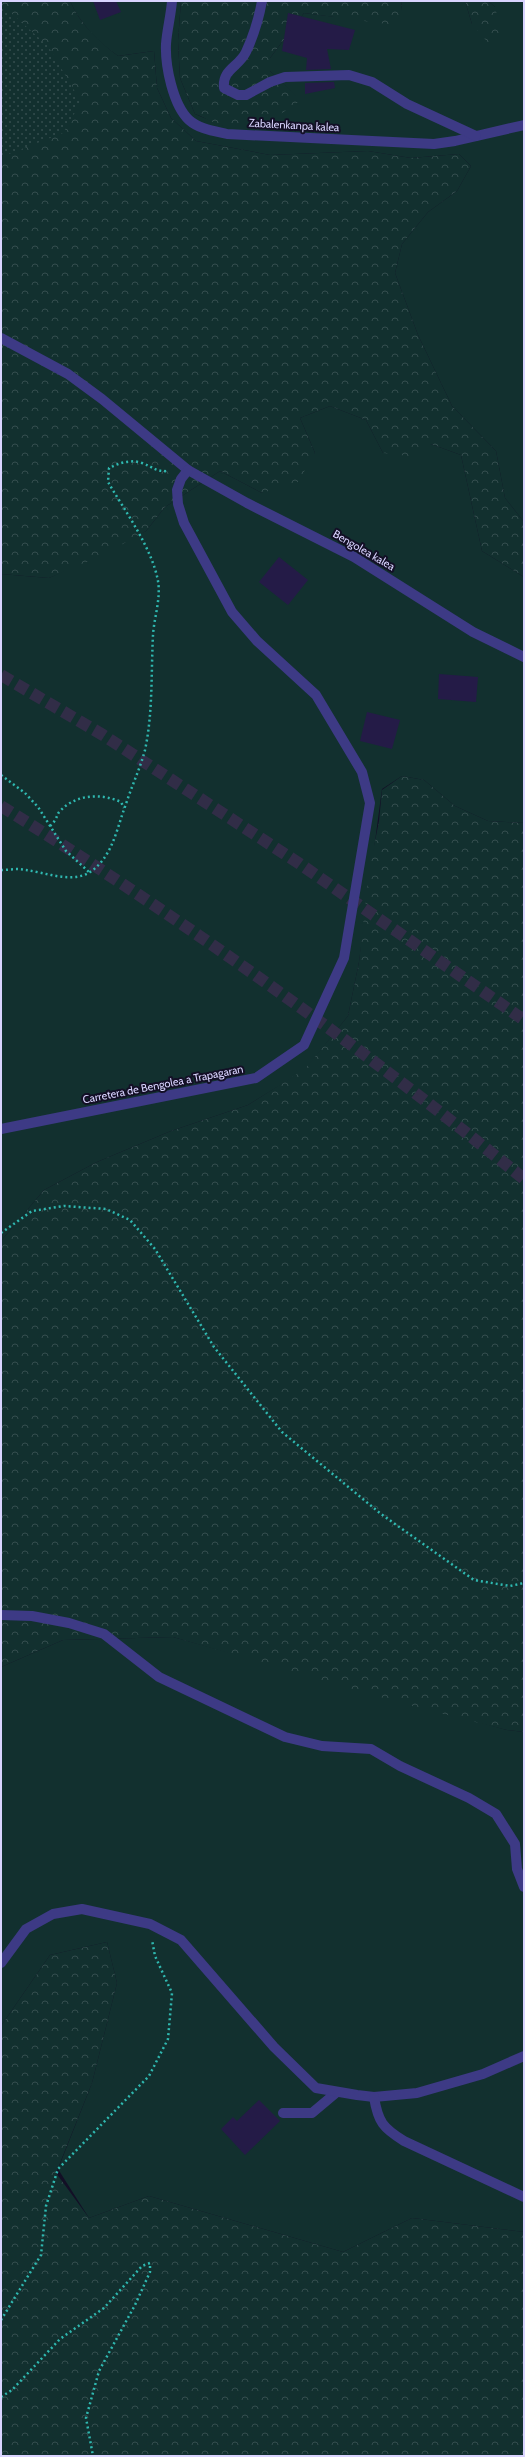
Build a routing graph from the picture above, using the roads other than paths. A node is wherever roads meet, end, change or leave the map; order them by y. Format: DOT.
graph roads {
  1 [pos="172,1"];
  2 [pos="262,1"];
  3 [pos="524,125"];
  4 [pos="476,136"];
  5 [pos="1,338"];
  6 [pos="188,470"];
  7 [pos="524,657"];
  8 [pos="1,1129"];
  9 [pos="1,1614"];
  10 [pos="524,1886"];
  11 [pos="1,1963"];
  12 [pos="524,2056"];
  13 [pos="338,2092"];
  14 [pos="374,2097"];
  15 [pos="283,2113"];
  16 [pos="524,2197"];
  1 -- 4 [label="street, Zabalenkanpa kalea"];
  2 -- 4 [label="street"];
  3 -- 4 [label="street, Zabalenkanpa kalea"];
  5 -- 6 [label="street"];
  6 -- 7 [label="street, Bengolea kalea"];
  6 -- 8 [label="street, Carretera de Bengolea a Trapagaran"];
  9 -- 10 [label="street"];
  11 -- 13 [label="street"];
  12 -- 14 [label="street"];
  13 -- 14 [label="street"];
  13 -- 15 [label="street"];
  14 -- 16 [label="street"];
}
